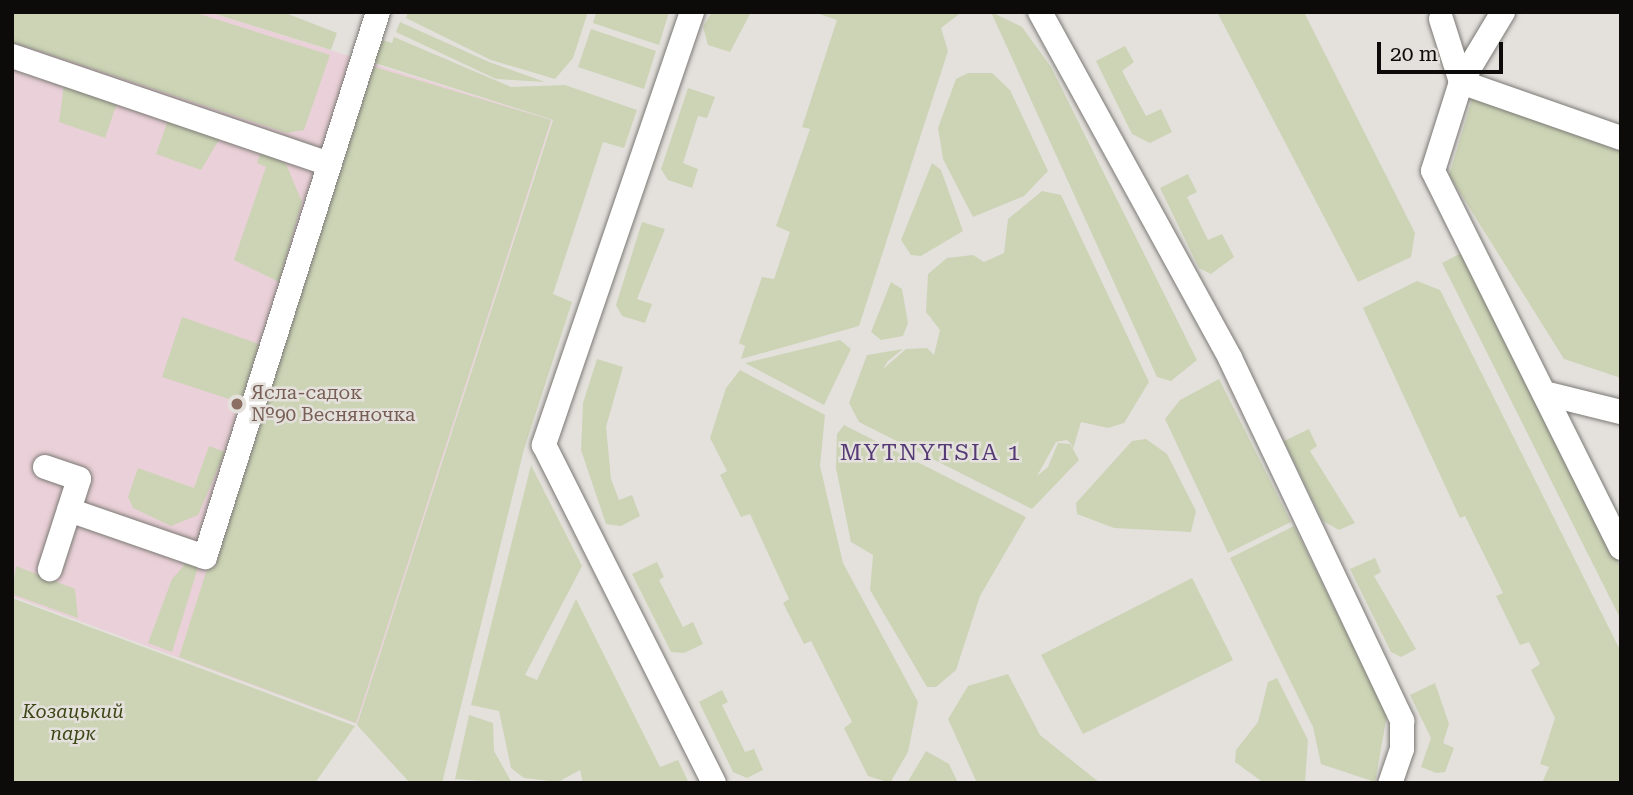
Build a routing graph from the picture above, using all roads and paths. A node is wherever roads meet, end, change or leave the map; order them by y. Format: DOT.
graph roads {
  1 [pos="692,12"];
  2 [pos="1040,12"];
  3 [pos="1503,12"];
  4 [pos="370,15"];
  5 [pos="1441,19"];
  6 [pos="12,56"];
  7 [pos="1461,82"];
  8 [pos="1621,138"];
  9 [pos="329,164"];
  10 [pos="1544,393"];
  11 [pos="1621,412"];
  12 [pos="45,467"];
  13 [pos="69,510"];
  14 [pos="1621,548"];
  15 [pos="50,569"];
  16 [pos="714,783"];
  17 [pos="1390,783"];
  1 -- 16 [label="lane"];
  2 -- 17 [label="lane"];
  3 -- 7 [label="lane"];
  4 -- 9 [label="lane"];
  5 -- 7 [label="lane"];
  6 -- 9 [label="lane"];
  7 -- 8 [label="lane"];
  7 -- 10 [label="lane"];
  9 -- 13 [label="lane"];
  10 -- 11 [label="lane"];
  10 -- 14 [label="lane"];
  12 -- 13 [label="lane"];
  13 -- 15 [label="lane"];
}
